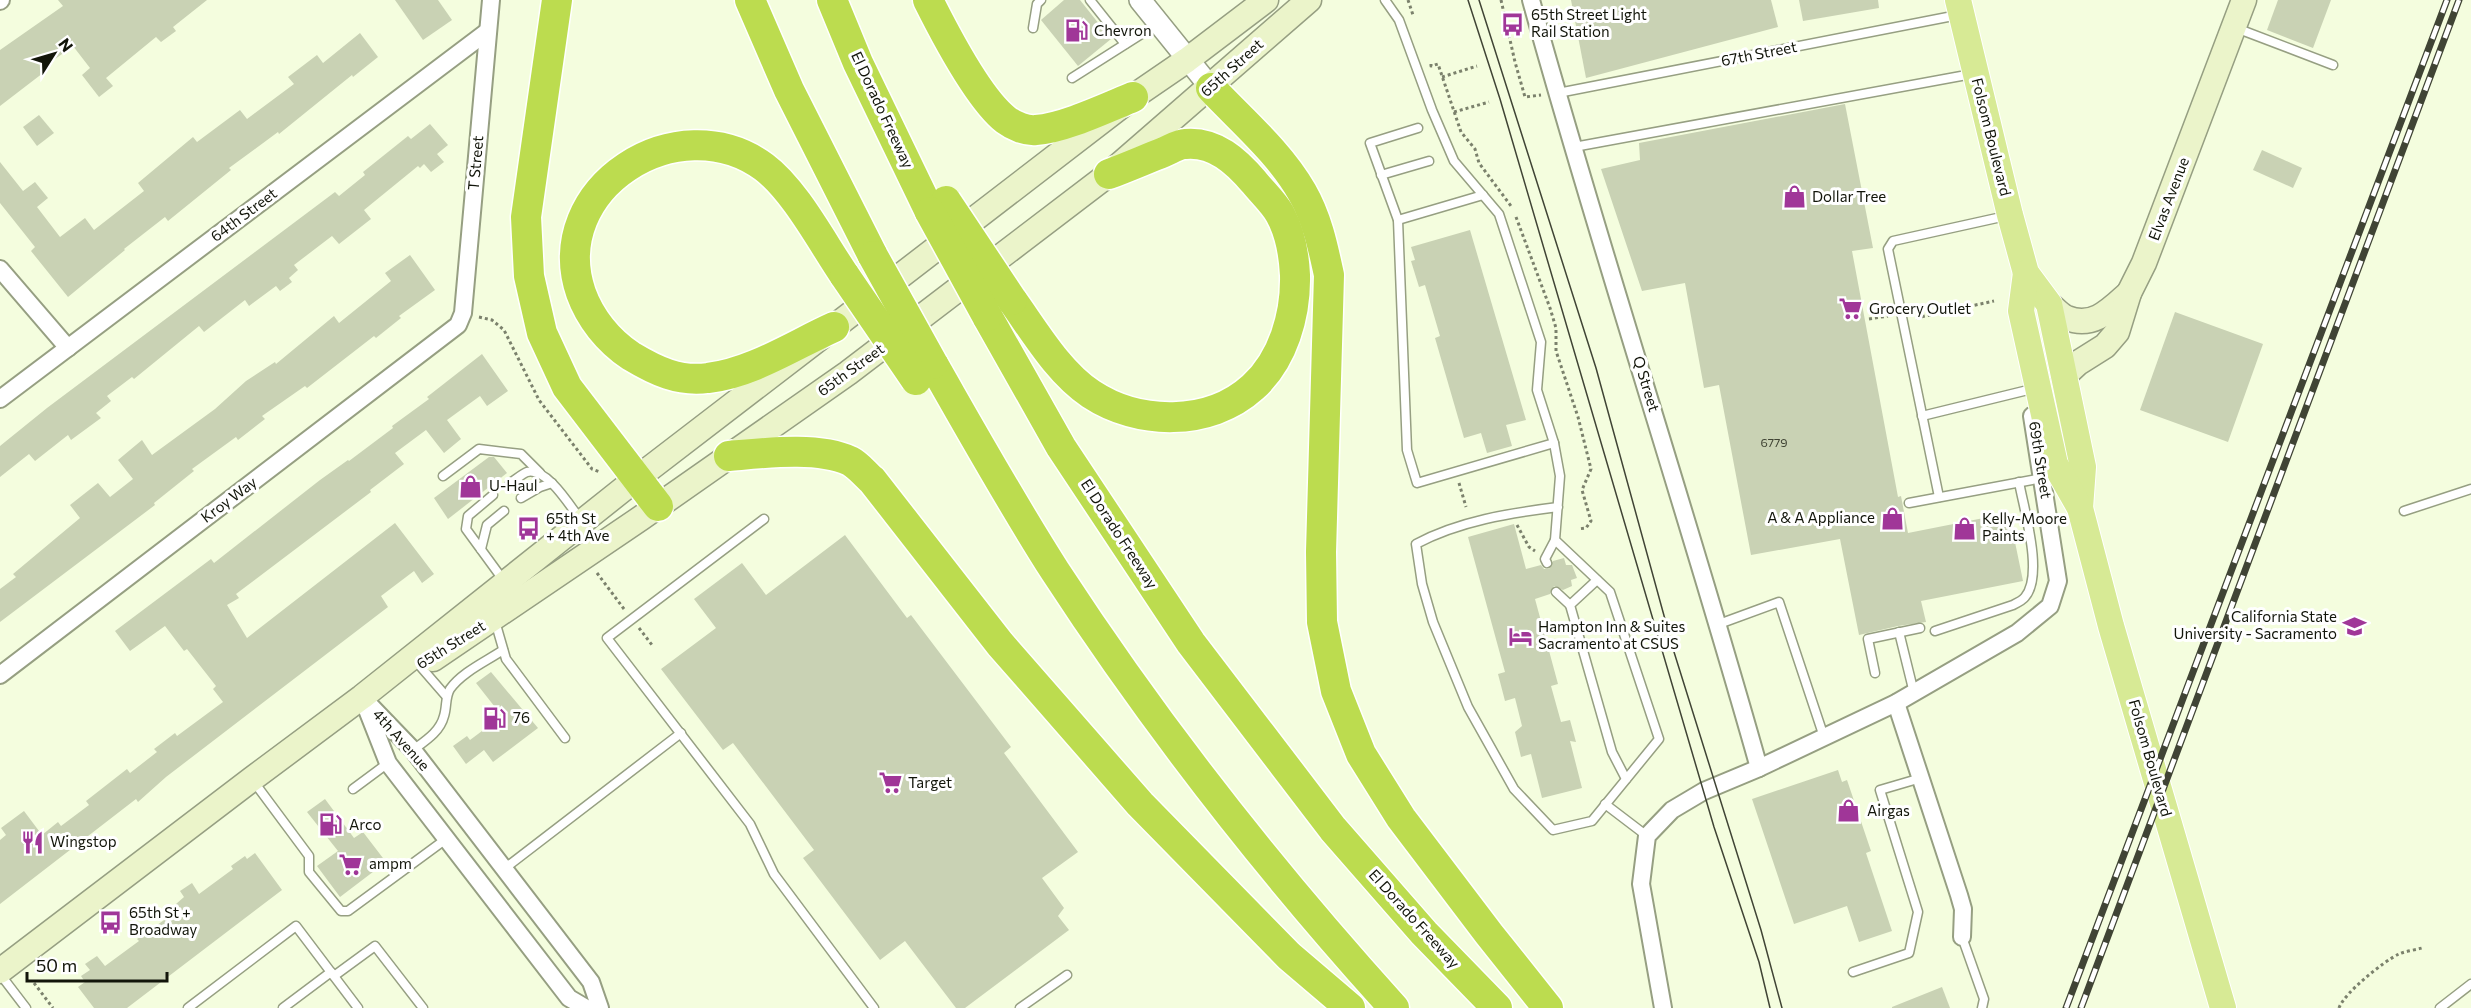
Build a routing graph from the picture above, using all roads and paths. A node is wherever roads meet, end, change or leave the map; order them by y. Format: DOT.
graph roads {
  1 [pos="557,0"];
  2 [pos="750,0"];
  3 [pos="832,0"];
  4 [pos="928,0"];
  5 [pos="1041,0"];
  6 [pos="1090,0"];
  7 [pos="1140,0"];
  8 [pos="1266,0"];
  9 [pos="1309,0"];
  10 [pos="1385,0"];
  11 [pos="1502,0"];
  12 [pos="1532,0"];
  13 [pos="2244,0"];
  14 [pos="488,3"];
  15 [pos="1960,7"];
  16 [pos="1158,24"];
  17 [pos="2234,27"];
  18 [pos="1033,28"];
  19 [pos="488,32"];
  20 [pos="1125,44"];
  21 [pos="1187,60"];
  22 [pos="2334,65"];
  23 [pos="1477,66"];
  24 [pos="1975,73"];
  25 [pos="1442,77"];
  26 [pos="1072,78"];
  27 [pos="1211,88"];
  28 [pos="1558,93"];
  29 [pos="1530,96"];
  30 [pos="1133,98"];
  31 [pos="1489,102"];
  32 [pos="1454,112"];
  33 [pos="1419,128"];
  34 [pos="1574,147"];
  35 [pos="1429,160"];
  36 [pos="1109,174"];
  37 [pos="1381,175"];
  38 [pos="1483,195"];
  39 [pos="938,206"];
  40 [pos="2010,215"];
  41 [pos="1398,220"];
  42 [pos="0,269"];
  43 [pos="2026,273"];
  44 [pos="2129,293"];
  45 [pos="1994,301"];
  46 [pos="2049,304"];
  47 [pos="2020,311"];
  48 [pos="1902,317"];
  49 [pos="460,319"];
  50 [pos="1869,319"];
  51 [pos="834,327"];
  52 [pos="68,348"];
  53 [pos="924,372"];
  54 [pos="2064,376"];
  55 [pos="2028,390"];
  56 [pos="0,399"];
  57 [pos="1923,416"];
  58 [pos="1554,443"];
  59 [pos="729,456"];
  60 [pos="540,473"];
  61 [pos="443,476"];
  62 [pos="2043,478"];
  63 [pos="1458,480"];
  64 [pos="2019,482"];
  65 [pos="510,483"];
  66 [pos="552,483"];
  67 [pos="629,485"];
  68 [pos="2471,489"];
  69 [pos="493,495"];
  70 [pos="1940,497"];
  71 [pos="521,498"];
  72 [pos="1909,503"];
  73 [pos="658,506"];
  74 [pos="1466,507"];
  75 [pos="1558,507"];
  76 [pos="2080,508"];
  77 [pos="504,511"];
  78 [pos="2404,512"];
  79 [pos="764,519"];
  80 [pos="1510,520"];
  81 [pos="582,522"];
  82 [pos="1555,540"];
  83 [pos="1539,545"];
  84 [pos="481,549"];
  85 [pos="1546,563"];
  86 [pos="594,569"];
  87 [pos="1597,580"];
  88 [pos="506,584"];
  89 [pos="1556,592"];
  90 [pos="1570,605"];
  91 [pos="494,618"];
  92 [pos="632,619"];
  93 [pos="1719,624"];
  94 [pos="1920,628"];
  95 [pos="1935,631"];
  96 [pos="1899,632"];
  97 [pos="652,645"];
  98 [pos="503,650"];
  99 [pos="416,662"];
  100 [pos="1875,673"];
  101 [pos="0,675"];
  102 [pos="1914,693"];
  103 [pos="447,696"];
  104 [pos="363,698"];
  105 [pos="1896,703"];
  106 [pos="681,733"];
  107 [pos="1824,737"];
  108 [pos="565,738"];
  109 [pos="413,750"];
  110 [pos="388,763"];
  111 [pos="1759,768"];
  112 [pos="1626,778"];
  113 [pos="1921,778"];
  114 [pos="252,779"];
  115 [pos="353,789"];
  116 [pos="1605,804"];
  117 [pos="1647,836"];
  118 [pos="446,839"];
  119 [pos="504,869"];
  120 [pos="1962,937"];
  121 [pos="2422,948"];
  122 [pos="1853,972"];
  123 [pos="0,973"];
  124 [pos="332,974"];
  125 [pos="1066,975"];
  126 [pos="34,983"];
  127 [pos="2471,984"];
  128 [pos="26,1008"];
  129 [pos="53,1008"];
  130 [pos="188,1008"];
  131 [pos="283,1008"];
  132 [pos="358,1008"];
  133 [pos="423,1008"];
  134 [pos="586,1008"];
  135 [pos="600,1008"];
  136 [pos="874,1008"];
  137 [pos="1020,1008"];
  138 [pos="1350,1008"];
  139 [pos="1394,1008"];
  140 [pos="1497,1008"];
  141 [pos="1548,1008"];
  142 [pos="1664,1008"];
  143 [pos="1982,1008"];
  144 [pos="2223,1008"];
  145 [pos="2339,1008"];
  146 [pos="2440,1008"];
  1 -- 67 [label="highway"];
  2 -- 53 [label="highway, bridge"];
  3 -- 39 [label="highway, El Dorado Freeway"];
  4 -- 30 [label="highway"];
  5 -- 18 [label="lane"];
  6 -- 20 [label="lane"];
  7 -- 16 [label="street"];
  8 -- 21 [label="main road, 65th Street"];
  9 -- 27 [label="main road, 65th Street"];
  10 -- 38 [label="lane"];
  11 -- 29 [label="path"];
  12 -- 28 [label="street, Q Street"];
  13 -- 17 [label="main road, Elvas Avenue"];
  14 -- 19 [label="street, T Street"];
  15 -- 24 [label="main road, Folsom Boulevard"];
  15 -- 28 [label="lane, 67th Street"];
  16 -- 20 [label="lane"];
  16 -- 21 [label="street"];
  17 -- 22 [label="lane"];
  17 -- 44 [label="main road, Elvas Avenue"];
  19 -- 49 [label="street, T Street"];
  19 -- 52 [label="street, 64th Street"];
  20 -- 26 [label="lane"];
  21 -- 27 [label="street"];
  21 -- 30 [label="main road, 65th Street"];
  23 -- 25 [label="path"];
  24 -- 34 [label="lane"];
  24 -- 40 [label="main road, Folsom Boulevard"];
  27 -- 36 [label="main road, 65th Street"];
  27 -- 141 [label="highway"];
  28 -- 34 [label="street, Q Street"];
  30 -- 51 [label="main road, 65th Street"];
  31 -- 32 [label="path"];
  33 -- 37 [label="lane"];
  34 -- 93 [label="street, Q Street"];
  35 -- 37 [label="lane"];
  36 -- 39 [label="highway, bridge"];
  36 -- 59 [label="main road, 65th Street"];
  37 -- 41 [label="lane"];
  38 -- 41 [label="lane"];
  38 -- 58 [label="lane"];
  39 -- 140 [label="highway, El Dorado Freeway, bridge"];
  40 -- 43 [label="main road, Folsom Boulevard"];
  40 -- 48 [label="lane"];
  41 -- 58 [label="lane"];
  42 -- 52 [label="street"];
  43 -- 46 [label="main road, Folsom Boulevard"];
  43 -- 47 [label="main road, Folsom Boulevard"];
  44 -- 46 [label="main road"];
  44 -- 54 [label="main road, Elvas Avenue"];
  45 -- 48 [label="path"];
  46 -- 54 [label="main road, Folsom Boulevard"];
  47 -- 55 [label="street, 69th Street"];
  47 -- 76 [label="main road, Folsom Boulevard"];
  48 -- 50 [label="path"];
  48 -- 57 [label="lane"];
  49 -- 67 [label="path"];
  49 -- 101 [label="street, Kroy Way"];
  51 -- 53 [label="highway, bridge"];
  51 -- 67 [label="main road, 65th Street"];
  52 -- 56 [label="street, 64th Street"];
  53 -- 139 [label="highway"];
  54 -- 76 [label="main road, Folsom Boulevard"];
  55 -- 57 [label="lane"];
  55 -- 62 [label="street, 69th Street"];
  57 -- 70 [label="lane"];
  58 -- 75 [label="lane"];
  59 -- 73 [label="main road, 65th Street"];
  59 -- 138 [label="highway"];
  60 -- 61 [label="lane"];
  60 -- 65 [label="lane"];
  60 -- 66 [label="lane"];
  62 -- 64 [label="lane"];
  62 -- 102 [label="street, 69th Street"];
  63 -- 74 [label="path"];
  64 -- 70 [label="lane"];
  64 -- 95 [label="lane"];
  66 -- 71 [label="lane"];
  66 -- 81 [label="lane"];
  67 -- 73 [label="highway"];
  67 -- 81 [label="main road, 65th Street"];
  68 -- 78 [label="lane"];
  69 -- 84 [label="lane"];
  70 -- 72 [label="lane"];
  73 -- 91 [label="main road, 65th Street"];
  75 -- 82 [label="lane"];
  75 -- 116 [label="lane"];
  76 -- 144 [label="main road, Folsom Boulevard"];
  77 -- 84 [label="lane"];
  79 -- 92 [label="lane"];
  80 -- 83 [label="path"];
  81 -- 88 [label="main road, 65th Street"];
  82 -- 85 [label="lane"];
  82 -- 87 [label="lane"];
  84 -- 88 [label="lane"];
  86 -- 92 [label="path"];
  87 -- 90 [label="lane"];
  87 -- 112 [label="lane"];
  88 -- 99 [label="main road, 65th Street"];
  89 -- 90 [label="lane"];
  90 -- 112 [label="lane"];
  91 -- 98 [label="lane"];
  91 -- 99 [label="main road, 65th Street"];
  92 -- 97 [label="path"];
  92 -- 106 [label="lane"];
  93 -- 107 [label="lane"];
  93 -- 111 [label="street, Q Street"];
  94 -- 96 [label="lane"];
  96 -- 100 [label="lane"];
  96 -- 102 [label="lane"];
  98 -- 103 [label="lane"];
  98 -- 108 [label="lane"];
  99 -- 103 [label="lane"];
  99 -- 104 [label="main road, 65th Street"];
  102 -- 105 [label="street, 69th Street"];
  103 -- 109 [label="lane"];
  104 -- 109 [label="street, 4th Avenue"];
  104 -- 110 [label="street, 4th Avenue"];
  104 -- 114 [label="main road, 65th Street"];
  105 -- 107 [label="street, 69th Street"];
  105 -- 113 [label="street"];
  106 -- 119 [label="lane"];
  106 -- 136 [label="lane"];
  107 -- 111 [label="street, 69th Street"];
  109 -- 119 [label="street, 4th Avenue"];
  110 -- 115 [label="lane"];
  110 -- 118 [label="street, 4th Avenue"];
  111 -- 117 [label="street, 69th Street"];
  112 -- 116 [label="lane"];
  113 -- 120 [label="street"];
  113 -- 122 [label="lane"];
  114 -- 118 [label="lane"];
  114 -- 123 [label="main road, 65th Street"];
  116 -- 117 [label="lane"];
  117 -- 142 [label="street"];
  118 -- 134 [label="street, 4th Avenue"];
  119 -- 135 [label="street, 4th Avenue"];
  120 -- 143 [label="lane"];
  121 -- 145 [label="path"];
  123 -- 128 [label="lane"];
  124 -- 130 [label="lane"];
  124 -- 131 [label="lane"];
  124 -- 132 [label="lane"];
  124 -- 133 [label="lane"];
  125 -- 137 [label="lane"];
  126 -- 129 [label="path"];
  127 -- 146 [label="lane"];
}
